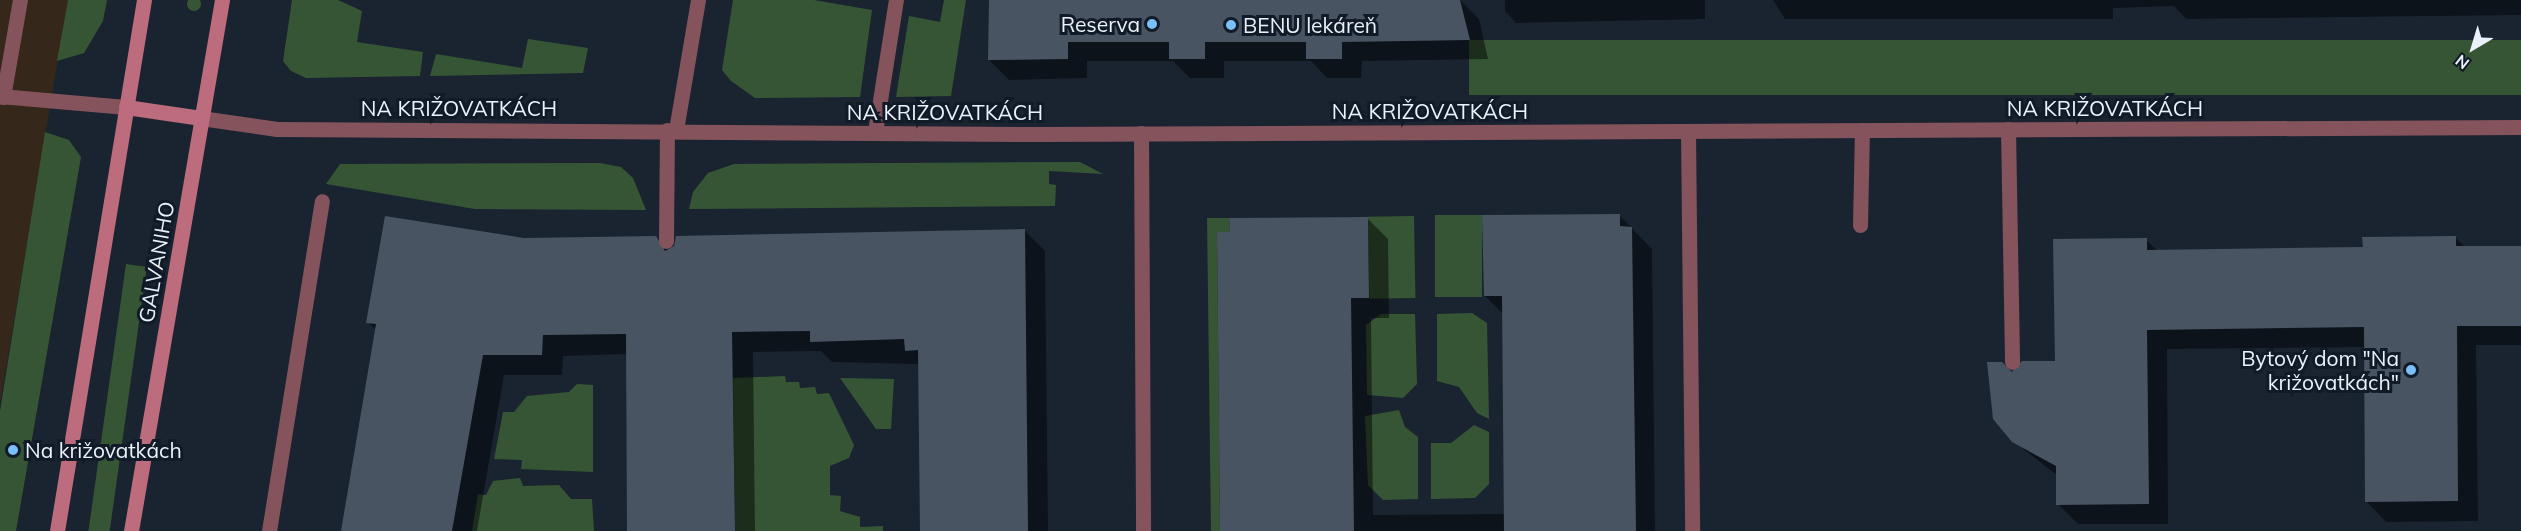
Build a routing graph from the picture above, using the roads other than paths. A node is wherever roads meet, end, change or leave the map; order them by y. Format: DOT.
graph roads {
  1 [pos="20,0"];
  2 [pos="144,0"];
  3 [pos="222,0"];
  4 [pos="698,0"];
  5 [pos="896,0"];
  6 [pos="1,96"];
  7 [pos="126,107"];
  8 [pos="201,118"];
  9 [pos="2521,127"];
  10 [pos="2008,129"];
  11 [pos="671,130"];
  12 [pos="1862,130"];
  13 [pos="1688,131"];
  14 [pos="875,132"];
  15 [pos="1141,133"];
  16 [pos="322,201"];
  17 [pos="1860,225"];
  18 [pos="666,241"];
  19 [pos="2012,362"];
  20 [pos="57,531"];
  21 [pos="130,531"];
  22 [pos="269,531"];
  23 [pos="1143,531"];
  24 [pos="1692,531"];
  1 -- 6 [label="street"];
  2 -- 7 [label="main road"];
  3 -- 8 [label="main road, GALVANIHO"];
  4 -- 11 [label="street"];
  5 -- 14 [label="street"];
  6 -- 7 [label="street"];
  7 -- 8 [label="main road"];
  7 -- 20 [label="main road"];
  8 -- 11 [label="street, NA KRIŽOVATKÁCH"];
  8 -- 21 [label="main road, GALVANIHO"];
  9 -- 10 [label="street, NA KRIŽOVATKÁCH"];
  10 -- 12 [label="street, NA KRIŽOVATKÁCH"];
  10 -- 19 [label="street"];
  11 -- 14 [label="street, NA KRIŽOVATKÁCH"];
  11 -- 18 [label="street"];
  12 -- 13 [label="street, NA KRIŽOVATKÁCH"];
  12 -- 17 [label="street"];
  13 -- 15 [label="street, NA KRIŽOVATKÁCH"];
  13 -- 24 [label="street"];
  14 -- 15 [label="street, NA KRIŽOVATKÁCH"];
  15 -- 23 [label="street"];
  16 -- 22 [label="street"];
}
